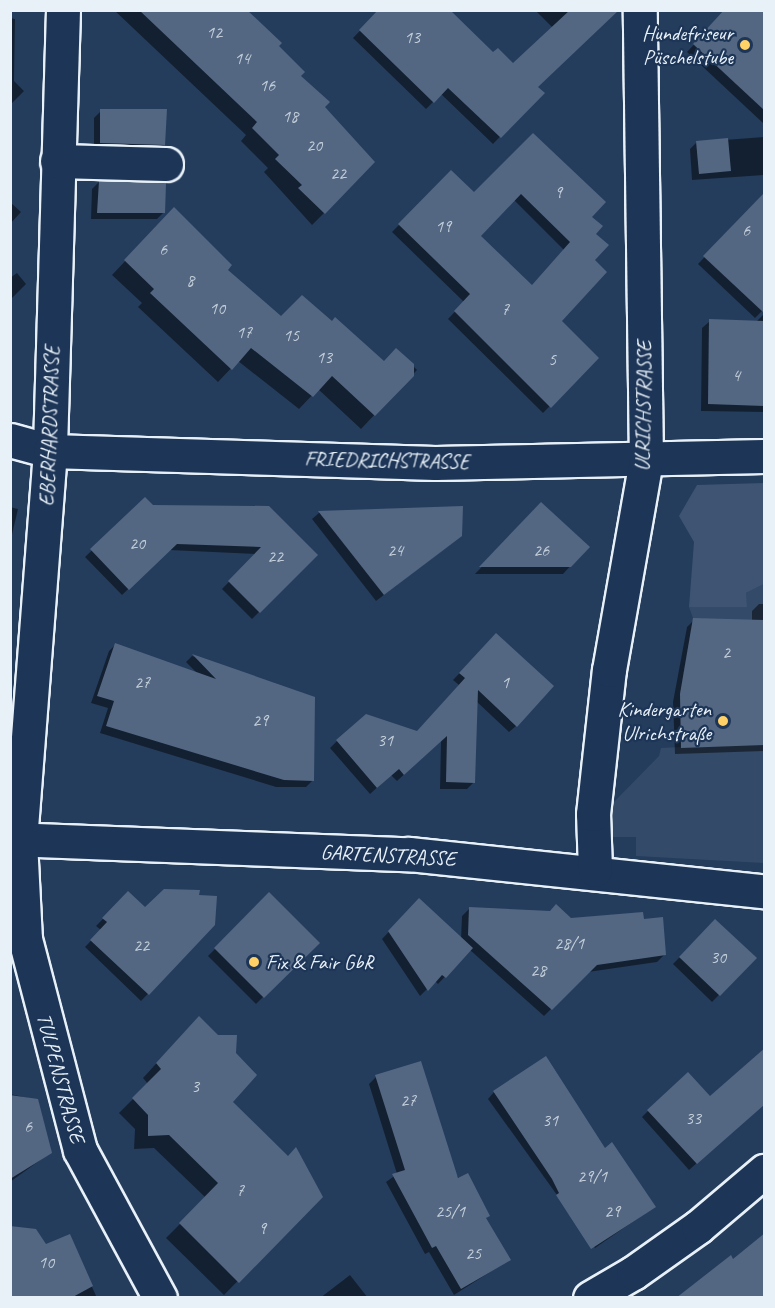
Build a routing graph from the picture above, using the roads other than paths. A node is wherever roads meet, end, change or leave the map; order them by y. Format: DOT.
graph roads {
  1 [pos="63,10"];
  2 [pos="640,10"];
  3 [pos="57,161"];
  4 [pos="166,164"];
  5 [pos="10,440"];
  6 [pos="50,451"];
  7 [pos="765,456"];
  8 [pos="646,460"];
  9 [pos="15,840"];
  10 [pos="595,870"];
  11 [pos="765,891"];
  12 [pos="765,1171"];
  13 [pos="160,1298"];
  14 [pos="590,1298"];
  1 -- 3 [label="street, EBERHARDSTRASSE"];
  2 -- 8 [label="street, ULRICHSTRASSE"];
  3 -- 4 [label="street"];
  3 -- 6 [label="street, EBERHARDSTRASSE"];
  5 -- 6 [label="street, FRIEDRICHSTRASSE"];
  6 -- 8 [label="street, FRIEDRICHSTRASSE"];
  6 -- 9 [label="street, EBERHARDSTRASSE"];
  7 -- 8 [label="street, FRIEDRICHSTRASSE"];
  8 -- 10 [label="street, ULRICHSTRASSE"];
  9 -- 10 [label="street, GARTENSTRASSE"];
  9 -- 13 [label="street, TULPENSTRASSE"];
  10 -- 11 [label="street, GARTENSTRASSE"];
  12 -- 14 [label="street"];
}
